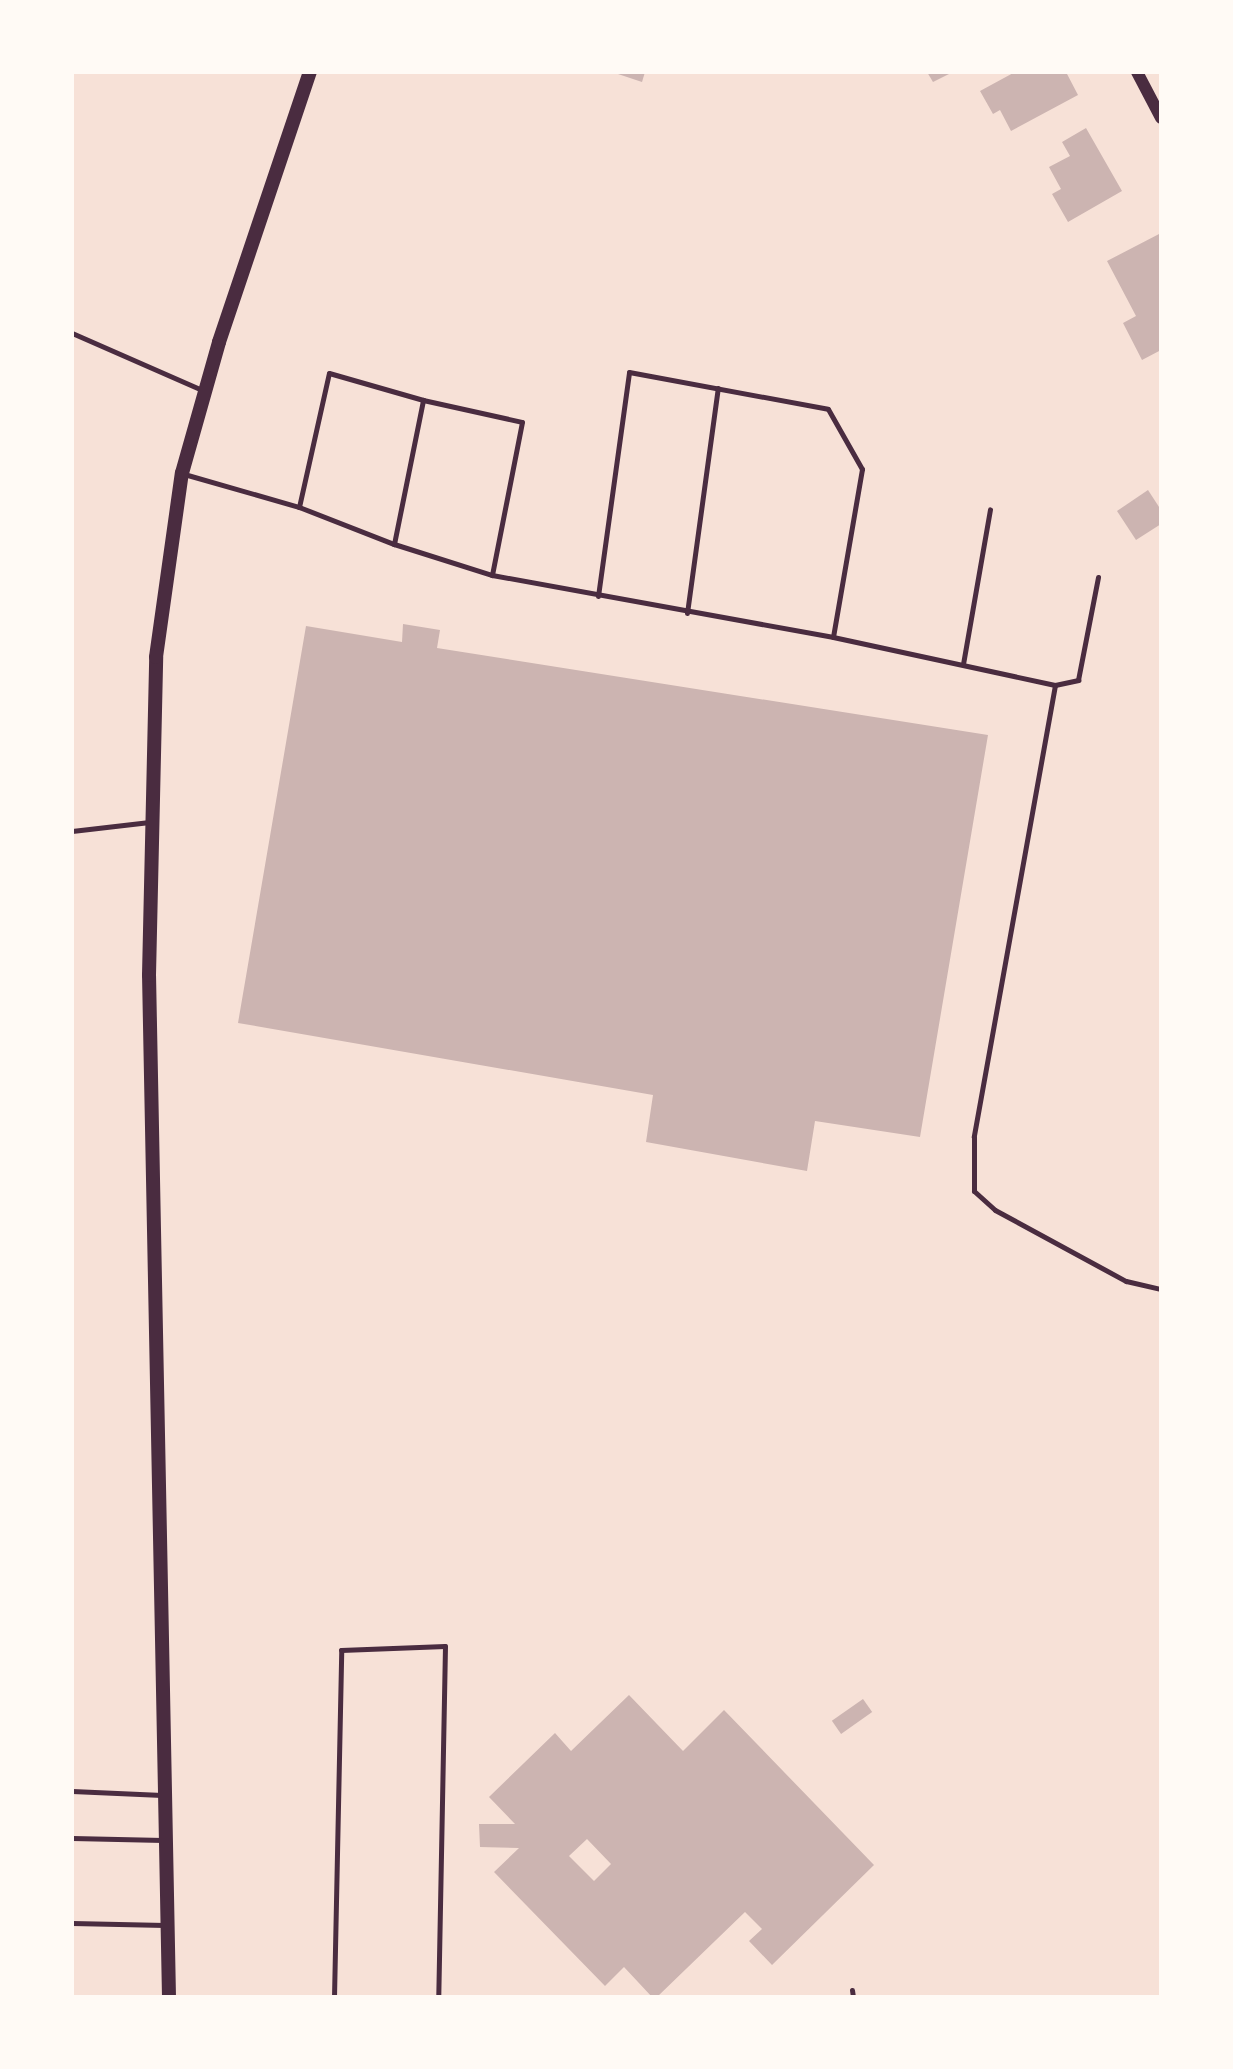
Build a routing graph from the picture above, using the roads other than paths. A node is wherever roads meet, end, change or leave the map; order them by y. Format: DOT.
graph roads {
  1 [pos="310,72"];
  2 [pos="1139,72"];
  3 [pos="1161,118"];
  4 [pos="72,333"];
  5 [pos="718,388"];
  6 [pos="205,391"];
  7 [pos="423,400"];
  8 [pos="182,473"];
  9 [pos="299,507"];
  10 [pos="990,509"];
  11 [pos="394,544"];
  12 [pos="492,575"];
  13 [pos="1098,577"];
  14 [pos="598,596"];
  15 [pos="687,613"];
  16 [pos="833,638"];
  17 [pos="963,664"];
  18 [pos="1055,685"];
  19 [pos="149,822"];
  20 [pos="72,831"];
  21 [pos="1161,1289"];
  22 [pos="72,1791"];
  23 [pos="165,1795"];
  24 [pos="72,1838"];
  25 [pos="167,1840"];
  26 [pos="72,1923"];
  27 [pos="168,1925"];
  28 [pos="852,1990"];
  29 [pos="169,1997"];
  30 [pos="334,1997"];
  31 [pos="438,1997"];
  32 [pos="853,1997"];
  1 -- 6 [label="main road"];
  2 -- 3 [label="street"];
  4 -- 6 [label="lane"];
  5 -- 14 [label="lane"];
  5 -- 15 [label="lane"];
  5 -- 16 [label="lane"];
  6 -- 8 [label="main road"];
  7 -- 9 [label="lane"];
  7 -- 11 [label="lane"];
  7 -- 12 [label="lane"];
  8 -- 9 [label="lane"];
  8 -- 19 [label="main road"];
  9 -- 11 [label="lane"];
  10 -- 17 [label="lane"];
  11 -- 12 [label="lane"];
  12 -- 14 [label="lane"];
  13 -- 18 [label="lane"];
  14 -- 15 [label="lane"];
  15 -- 16 [label="lane"];
  16 -- 17 [label="lane"];
  17 -- 18 [label="lane"];
  18 -- 21 [label="lane"];
  19 -- 20 [label="lane"];
  19 -- 23 [label="main road"];
  22 -- 23 [label="lane"];
  23 -- 25 [label="main road"];
  24 -- 25 [label="lane"];
  25 -- 27 [label="main road"];
  26 -- 27 [label="lane"];
  27 -- 29 [label="main road"];
  28 -- 32 [label="lane"];
  30 -- 31 [label="lane"];
}
